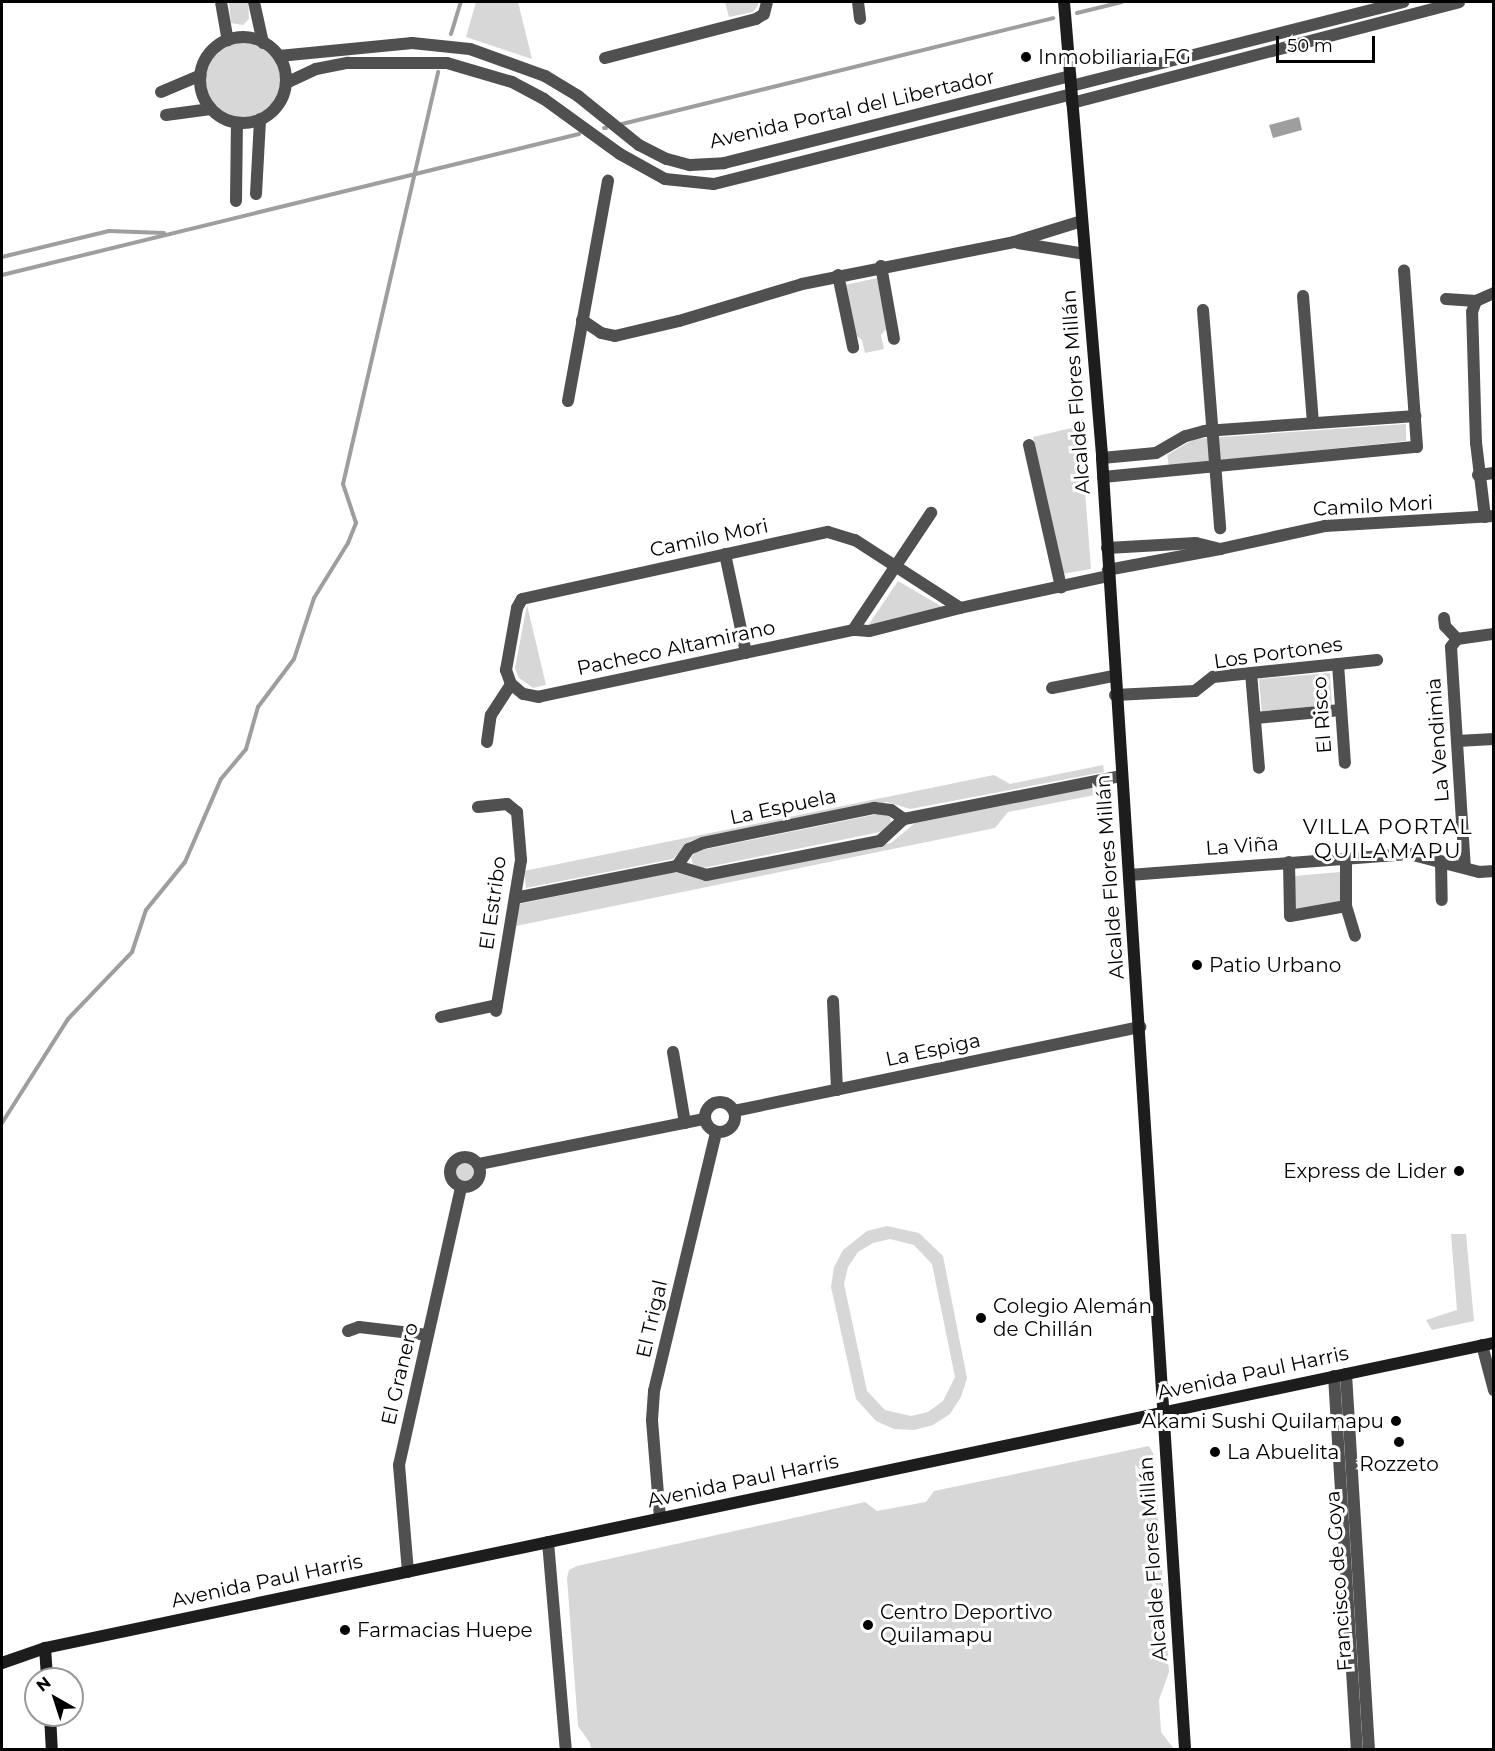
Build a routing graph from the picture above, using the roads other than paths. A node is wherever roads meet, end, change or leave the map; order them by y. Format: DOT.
graph roads {
  1 [pos="221,2"];
  2 [pos="254,2"];
  3 [pos="767,2"];
  4 [pos="858,2"];
  5 [pos="1064,2"];
  6 [pos="1404,2"];
  7 [pos="1459,2"];
  8 [pos="860,19"];
  9 [pos="228,40"];
  10 [pos="263,43"];
  11 [pos="279,56"];
  12 [pos="605,58"];
  13 [pos="201,75"];
  14 [pos="286,83"];
  15 [pos="1071,90"];
  16 [pos="161,92"];
  17 [pos="211,109"];
  18 [pos="166,115"];
  19 [pos="260,119"];
  20 [pos="237,123"];
  21 [pos="608,181"];
  22 [pos="256,194"];
  23 [pos="236,201"];
  24 [pos="1082,221"];
  25 [pos="1014,242"];
  26 [pos="1085,254"];
  27 [pos="881,266"];
  28 [pos="1404,270"];
  29 [pos="838,275"];
  30 [pos="1494,293"];
  31 [pos="1303,296"];
  32 [pos="1446,299"];
  33 [pos="1476,301"];
  34 [pos="1203,310"];
  35 [pos="582,320"];
  36 [pos="894,339"];
  37 [pos="853,347"];
  38 [pos="567,401"];
  39 [pos="1415,416"];
  40 [pos="1313,423"];
  41 [pos="1212,430"];
  42 [pos="1029,445"];
  43 [pos="1102,458"];
  44 [pos="1215,466"];
  45 [pos="1494,473"];
  46 [pos="1478,475"];
  47 [pos="1103,477"];
  48 [pos="931,513"];
  49 [pos="1489,517"];
  50 [pos="1220,528"];
  51 [pos="1107,548"];
  52 [pos="1220,549"];
  53 [pos="725,554"];
  54 [pos="897,567"];
  55 [pos="1108,573"];
  56 [pos="1061,587"];
  57 [pos="960,608"];
  58 [pos="1444,618"];
  59 [pos="854,630"];
  60 [pos="1494,633"];
  61 [pos="1457,639"];
  62 [pos="746,653"];
  63 [pos="1377,660"];
  64 [pos="1338,664"];
  65 [pos="1251,673"];
  66 [pos="1114,676"];
  67 [pos="512,684"];
  68 [pos="1052,688"];
  69 [pos="1115,695"];
  70 [pos="1341,710"];
  71 [pos="1255,718"];
  72 [pos="1494,739"];
  73 [pos="1457,741"];
  74 [pos="487,742"];
  75 [pos="1345,763"];
  76 [pos="1259,768"];
  77 [pos="1122,776"];
  78 [pos="478,807"];
  79 [pos="904,819"];
  80 [pos="1346,858"];
  81 [pos="1441,861"];
  82 [pos="1289,862"];
  83 [pos="677,866"];
  84 [pos="1465,867"];
  85 [pos="1494,871"];
  86 [pos="1129,875"];
  87 [pos="515,898"];
  88 [pos="1442,900"];
  89 [pos="1346,906"];
  90 [pos="1355,936"];
  91 [pos="833,1000"];
  92 [pos="441,1017"];
  93 [pos="1140,1027"];
  94 [pos="673,1052"];
  95 [pos="837,1090"];
  96 [pos="734,1111"];
  97 [pos="705,1119"];
  98 [pos="685,1123"];
  99 [pos="716,1132"];
  100 [pos="479,1164"];
  101 [pos="461,1187"];
  102 [pos="348,1331"];
  103 [pos="428,1335"];
  104 [pos="1488,1344"];
  105 [pos="1340,1375"];
  106 [pos="1494,1390"];
  107 [pos="1162,1413"];
  108 [pos="660,1518"];
  109 [pos="548,1542"];
  110 [pos="408,1572"];
  111 [pos="45,1648"];
  112 [pos="2,1663"];
  113 [pos="46,1667"];
  114 [pos="51,1727"];
  115 [pos="52,1749"];
  116 [pos="566,1749"];
  117 [pos="1185,1749"];
  118 [pos="1357,1749"];
  119 [pos="1369,1749"];
  1 -- 9 [label="street"];
  2 -- 10 [label="street"];
  3 -- 12 [label="street"];
  4 -- 8 [label="street"];
  5 -- 15 [label="street, Alcalde Flores Millán"];
  6 -- 15 [label="street, Avenida Portal del Libertador"];
  7 -- 15 [label="street, Avenida Portal del Libertador"];
  9 -- 10 [label="street"];
  9 -- 13 [label="street"];
  10 -- 11 [label="street"];
  11 -- 14 [label="street"];
  11 -- 15 [label="street, Avenida Portal del Libertador"];
  13 -- 16 [label="street"];
  13 -- 17 [label="street"];
  14 -- 15 [label="street, Avenida Portal del Libertador"];
  14 -- 19 [label="street"];
  15 -- 24 [label="street, Alcalde Flores Millán"];
  17 -- 18 [label="street"];
  17 -- 20 [label="street"];
  19 -- 20 [label="street"];
  19 -- 22 [label="street"];
  20 -- 23 [label="street"];
  21 -- 35 [label="street"];
  24 -- 25 [label="street"];
  24 -- 26 [label="street, Alcalde Flores Millán"];
  25 -- 26 [label="street"];
  25 -- 27 [label="street"];
  26 -- 43 [label="street, Alcalde Flores Millán"];
  27 -- 29 [label="street"];
  27 -- 36 [label="street"];
  28 -- 39 [label="street"];
  29 -- 35 [label="street"];
  29 -- 37 [label="street"];
  30 -- 33 [label="street"];
  31 -- 40 [label="street"];
  32 -- 33 [label="street"];
  33 -- 46 [label="street"];
  34 -- 41 [label="street"];
  35 -- 38 [label="street"];
  39 -- 40 [label="street"];
  39 -- 44 [label="street"];
  40 -- 41 [label="street"];
  41 -- 43 [label="street"];
  41 -- 44 [label="street"];
  42 -- 56 [label="street"];
  43 -- 47 [label="street, Alcalde Flores Millán"];
  44 -- 47 [label="street"];
  44 -- 50 [label="street"];
  45 -- 46 [label="street"];
  46 -- 49 [label="street"];
  47 -- 51 [label="street, Alcalde Flores Millán"];
  48 -- 54 [label="street"];
  49 -- 52 [label="street, Camilo Mori"];
  51 -- 52 [label="street, Camilo Mori"];
  51 -- 55 [label="street, Alcalde Flores Millán"];
  52 -- 55 [label="street, Camilo Mori"];
  53 -- 54 [label="street, Camilo Mori"];
  53 -- 62 [label="street"];
  53 -- 67 [label="street, Camilo Mori"];
  54 -- 57 [label="street, Camilo Mori"];
  54 -- 59 [label="street"];
  55 -- 56 [label="street, Camilo Mori"];
  55 -- 66 [label="street, Alcalde Flores Millán"];
  56 -- 57 [label="street, Camilo Mori"];
  57 -- 59 [label="street, Camilo Mori"];
  58 -- 61 [label="street"];
  59 -- 62 [label="street, Pacheco Altamirano"];
  60 -- 61 [label="street"];
  61 -- 73 [label="street, La Vendimia"];
  62 -- 67 [label="street, Pacheco Altamirano"];
  63 -- 64 [label="street, Los Portones"];
  64 -- 65 [label="street, Los Portones"];
  64 -- 70 [label="street, El Risco"];
  65 -- 69 [label="street, Los Portones"];
  65 -- 71 [label="street"];
  66 -- 68 [label="street"];
  66 -- 69 [label="street, Alcalde Flores Millán"];
  67 -- 74 [label="street"];
  69 -- 77 [label="street, Alcalde Flores Millán"];
  70 -- 71 [label="street"];
  70 -- 75 [label="street, El Risco"];
  71 -- 76 [label="street"];
  72 -- 73 [label="street"];
  73 -- 84 [label="street, La Vendimia"];
  77 -- 79 [label="street"];
  77 -- 86 [label="street, Alcalde Flores Millán"];
  78 -- 87 [label="street, El Estribo"];
  79 -- 83 [label="street"];
  79 -- 83 [label="street, La Espuela"];
  80 -- 81 [label="street, La Viña"];
  80 -- 82 [label="street, La Viña"];
  80 -- 89 [label="street"];
  81 -- 84 [label="street, La Viña"];
  81 -- 88 [label="street"];
  82 -- 86 [label="street, La Viña"];
  82 -- 89 [label="street"];
  83 -- 87 [label="street"];
  84 -- 85 [label="street, La Viña"];
  86 -- 93 [label="street, Alcalde Flores Millán"];
  87 -- 92 [label="street, El Estribo"];
  89 -- 90 [label="street"];
  91 -- 95 [label="street"];
  93 -- 95 [label="street, La Espiga"];
  93 -- 107 [label="street, Alcalde Flores Millán"];
  94 -- 98 [label="street"];
  95 -- 96 [label="street, La Espiga"];
  96 -- 97 [label="street, La Espiga"];
  96 -- 99 [label="street"];
  97 -- 98 [label="street, La Espiga"];
  97 -- 99 [label="street"];
  98 -- 100 [label="street, La Espiga"];
  99 -- 108 [label="street, El Trigal"];
  100 -- 101 [label="street"];
  100 -- 101 [label="street, La Espiga"];
  101 -- 103 [label="street, El Granero"];
  102 -- 103 [label="street"];
  103 -- 110 [label="street, El Granero"];
  104 -- 105 [label="street, Avenida Paul Harris"];
  104 -- 106 [label="street"];
  105 -- 107 [label="street, Avenida Paul Harris"];
  105 -- 118 [label="street, Francisco de Goya"];
  105 -- 119 [label="street, Francisco de Goya"];
  107 -- 108 [label="street, Avenida Paul Harris"];
  107 -- 117 [label="street, Alcalde Flores Millán"];
  108 -- 109 [label="street, Avenida Paul Harris"];
  109 -- 110 [label="street, Avenida Paul Harris"];
  109 -- 116 [label="street"];
  110 -- 111 [label="street, Avenida Paul Harris"];
  111 -- 112 [label="street, Avenida Paul Harris"];
  111 -- 113 [label="street"];
  114 -- 115 [label="street"];
}
